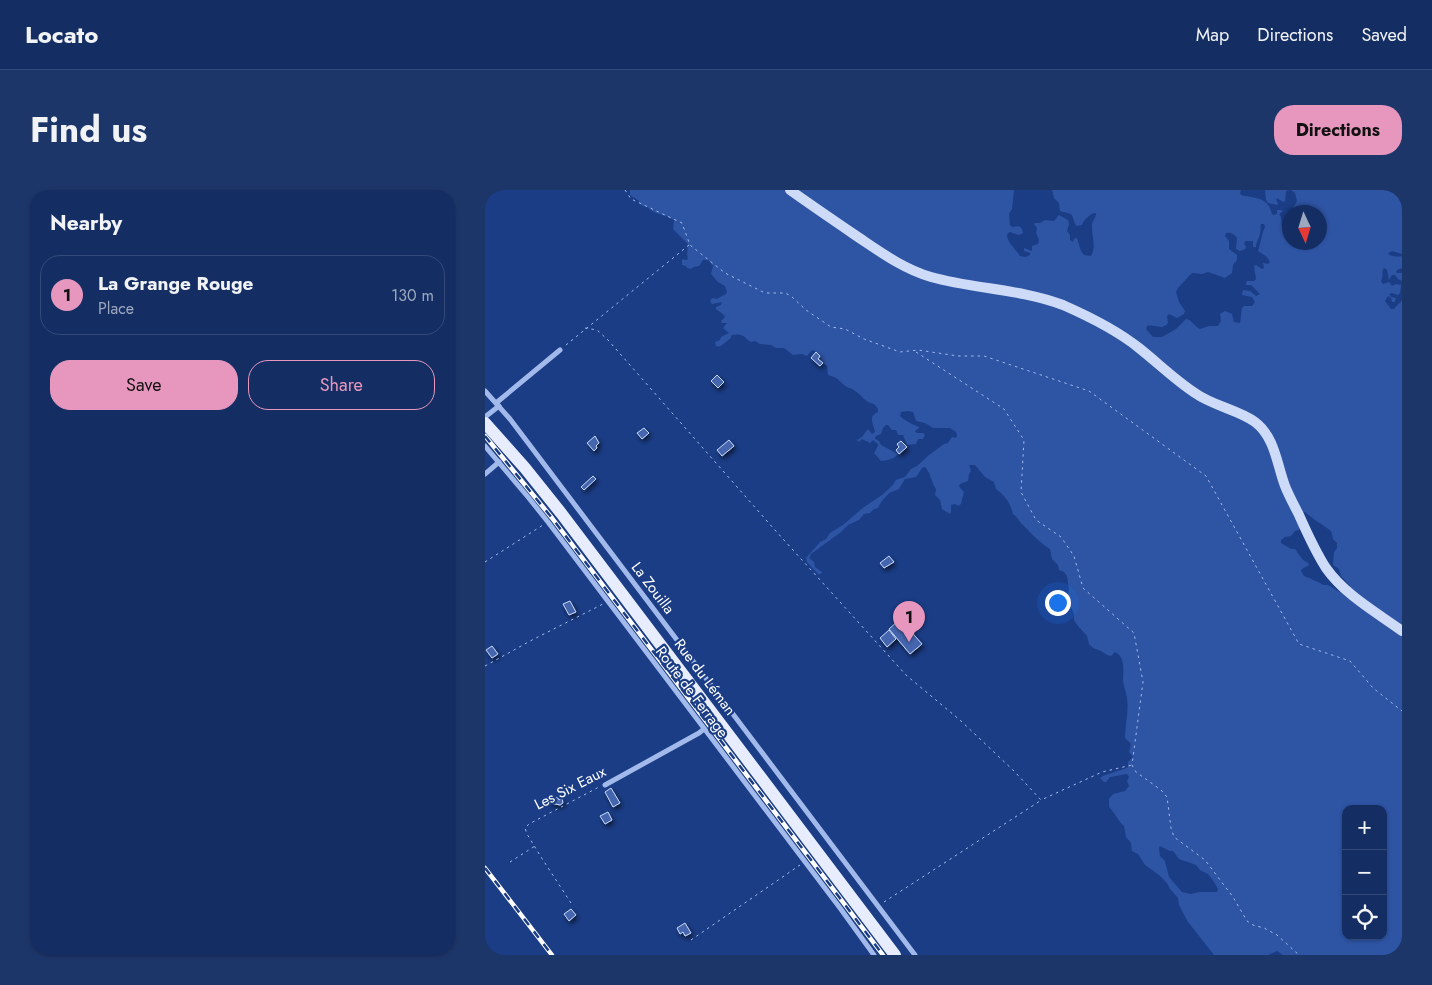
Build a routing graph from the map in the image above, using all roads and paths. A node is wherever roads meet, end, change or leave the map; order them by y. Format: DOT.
graph roads {
  1 [pos="625,190"];
  2 [pos="790,190"];
  3 [pos="689,245"];
  4 [pos="585,328"];
  5 [pos="560,350"];
  6 [pos="915,351"];
  7 [pos="485,391"];
  8 [pos="498,404"];
  9 [pos="485,417"];
  10 [pos="485,423"];
  11 [pos="485,446"];
  12 [pos="499,462"];
  13 [pos="485,474"];
  14 [pos="548,522"];
  15 [pos="485,562"];
  16 [pos="607,600"];
  17 [pos="1402,631"];
  18 [pos="485,666"];
  19 [pos="1402,711"];
  20 [pos="704,729"];
  21 [pos="1133,764"];
  22 [pos="605,785"];
  23 [pos="1041,800"];
  24 [pos="535,846"];
  25 [pos="510,862"];
  26 [pos="805,862"];
  27 [pos="571,903"];
  28 [pos="878,906"];
  29 [pos="691,940"];
  30 [pos="874,955"];
  31 [pos="895,955"];
  32 [pos="915,955"];
  33 [pos="1299,955"];
  1 -- 3 [label="path"];
  2 -- 17 [label="street"];
  3 -- 4 [label="path"];
  3 -- 6 [label="path"];
  4 -- 5 [label="path"];
  4 -- 23 [label="path"];
  5 -- 8 [label="street"];
  6 -- 19 [label="path"];
  6 -- 21 [label="path"];
  7 -- 8 [label="street, La Zouilla"];
  8 -- 9 [label="street"];
  8 -- 28 [label="street, La Zouilla"];
  10 -- 31 [label="main road, Rue du Léman"];
  11 -- 12 [label="street, Route de Ferrage"];
  12 -- 13 [label="street"];
  12 -- 14 [label="street, Route de Ferrage"];
  14 -- 15 [label="path"];
  14 -- 16 [label="street, Route de Ferrage"];
  16 -- 18 [label="path"];
  16 -- 20 [label="street, Route de Ferrage"];
  20 -- 22 [label="street, Les Six Eaux"];
  20 -- 26 [label="street, Route de Ferrage"];
  21 -- 23 [label="path"];
  21 -- 33 [label="path"];
  22 -- 24 [label="path, Les Six Eaux"];
  23 -- 28 [label="path"];
  24 -- 25 [label="path"];
  24 -- 27 [label="path, Les Six Eaux"];
  26 -- 29 [label="path"];
  26 -- 30 [label="street, Route de Ferrage"];
  28 -- 32 [label="street, La Zouilla"];
}
